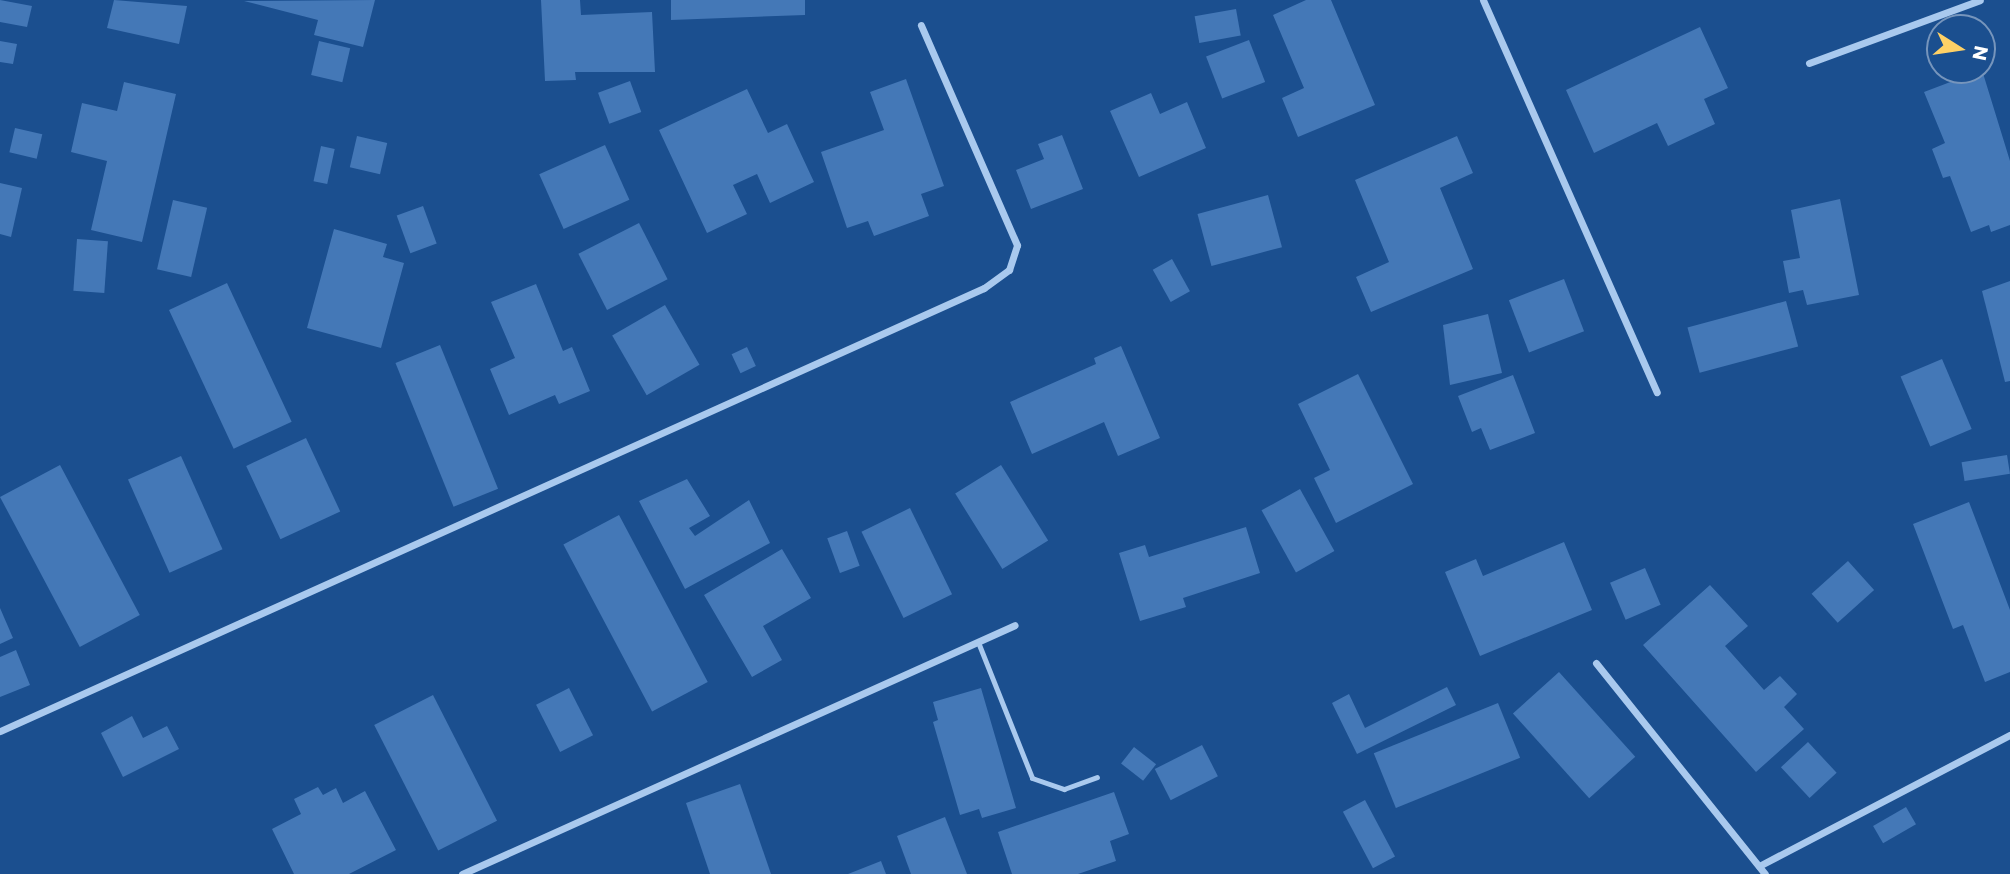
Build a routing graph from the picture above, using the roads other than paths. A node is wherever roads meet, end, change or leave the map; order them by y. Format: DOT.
graph roads {
  1 [pos="1483,0"];
  2 [pos="1980,0"];
  3 [pos="921,26"];
  4 [pos="1808,63"];
  5 [pos="1657,392"];
  6 [pos="1015,625"];
  7 [pos="978,642"];
  8 [pos="1596,663"];
  9 [pos="0,731"];
  10 [pos="2010,735"];
  11 [pos="1097,777"];
  12 [pos="1759,866"];
  13 [pos="462,874"];
  14 [pos="1765,874"];
  1 -- 5 [label="street"];
  2 -- 4 [label="street"];
  3 -- 9 [label="street"];
  6 -- 7 [label="street"];
  7 -- 11 [label="lane"];
  7 -- 13 [label="street"];
  8 -- 12 [label="street"];
  10 -- 12 [label="street"];
  12 -- 14 [label="street"];
}
